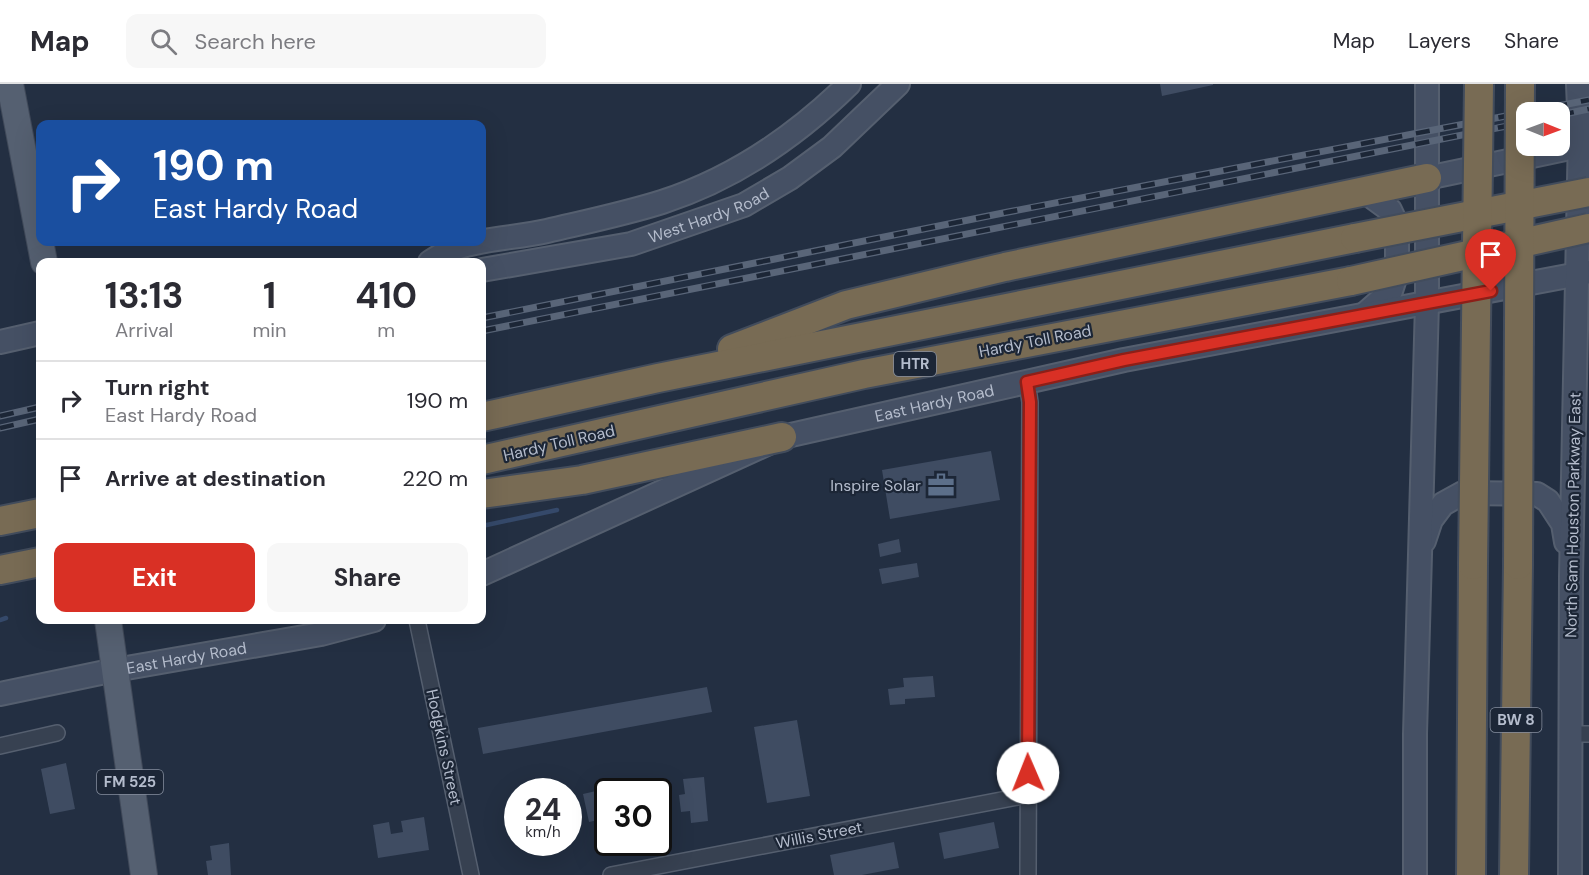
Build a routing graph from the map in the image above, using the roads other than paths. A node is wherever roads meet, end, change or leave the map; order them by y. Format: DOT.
graph roads {
  1 [pos="10,84"];
  2 [pos="849,84"];
  3 [pos="898,84"];
  4 [pos="1427,84"];
  5 [pos="1479,84"];
  6 [pos="1520,84"];
  7 [pos="1578,84"];
  8 [pos="7,112"];
  9 [pos="1584,145"];
  10 [pos="1427,178"];
  11 [pos="696,188"];
  12 [pos="1364,191"];
  13 [pos="1589,192"];
  14 [pos="697,221"];
  15 [pos="1589,228"];
  16 [pos="36,230"];
  17 [pos="486,243"];
  18 [pos="469,246"];
  19 [pos="437,258"];
  20 [pos="486,269"];
  21 [pos="1583,274"];
  22 [pos="1427,303"];
  23 [pos="1364,315"];
  24 [pos="36,334"];
  25 [pos="0,342"];
  26 [pos="658,378"];
  27 [pos="1027,382"];
  28 [pos="486,416"];
  29 [pos="782,437"];
  30 [pos="486,459"];
  31 [pos="486,493"];
  32 [pos="36,514"];
  33 [pos="0,521"];
  34 [pos="1420,553"];
  35 [pos="36,563"];
  36 [pos="0,570"];
  37 [pos="486,572"];
  38 [pos="1571,576"];
  39 [pos="109,624"];
  40 [pos="359,624"];
  41 [pos="418,624"];
  42 [pos="115,669"];
  43 [pos="4,693"];
  44 [pos="57,733"];
  45 [pos="1580,734"];
  46 [pos="0,746"];
  47 [pos="1028,795"];
  48 [pos="144,875"];
  49 [pos="471,875"];
  50 [pos="611,875"];
  51 [pos="1028,875"];
  52 [pos="1415,875"];
  53 [pos="1471,875"];
  54 [pos="1514,875"];
  55 [pos="1570,875"];
  1 -- 8 [label="main road"];
  2 -- 11 [label="main road, West Hardy Road"];
  3 -- 14 [label="main road, West Hardy Road"];
  4 -- 10 [label="main road"];
  5 -- 53 [label="highway, BW 8, bridge"];
  6 -- 54 [label="highway, BW 8, bridge"];
  7 -- 9 [label="main road, North Sam Houston Parkway East"];
  8 -- 16 [label="main road"];
  9 -- 10 [label="main road"];
  9 -- 21 [label="main road, North Sam Houston Parkway East"];
  10 -- 12 [label="highway"];
  10 -- 22 [label="main road"];
  11 -- 14 [label="main road"];
  11 -- 17 [label="main road, West Hardy Road"];
  12 -- 23 [label="main road"];
  12 -- 26 [label="highway"];
  13 -- 26 [label="highway, HTR, bridge"];
  14 -- 20 [label="main road, West Hardy Road"];
  15 -- 30 [label="highway, Hardy Toll Road / HTR, bridge"];
  18 -- 19 [label="main road, West Hardy Road"];
  21 -- 22 [label="main road, East Hardy Road"];
  21 -- 38 [label="main road, North Sam Houston Parkway East"];
  22 -- 23 [label="main road, East Hardy Road"];
  22 -- 34 [label="main road"];
  23 -- 27 [label="main road, East Hardy Road"];
  24 -- 25 [label="main road"];
  26 -- 28 [label="highway, HTR"];
  27 -- 29 [label="main road, East Hardy Road"];
  27 -- 47 [label="street"];
  29 -- 31 [label="highway"];
  29 -- 37 [label="main road, East Hardy Road"];
  32 -- 33 [label="highway"];
  34 -- 38 [label="main road"];
  34 -- 52 [label="main road"];
  35 -- 36 [label="highway"];
  38 -- 45 [label="main road, North Sam Houston Parkway East"];
  39 -- 42 [label="main road, FM 525"];
  40 -- 42 [label="main road, East Hardy Road"];
  41 -- 49 [label="street, Hodgkins Street"];
  42 -- 43 [label="main road, East Hardy Road"];
  42 -- 48 [label="main road, FM 525"];
  44 -- 46 [label="street"];
  45 -- 55 [label="main road, North Sam Houston Parkway East"];
  47 -- 50 [label="street, Willis Street"];
  47 -- 51 [label="street"];
}
